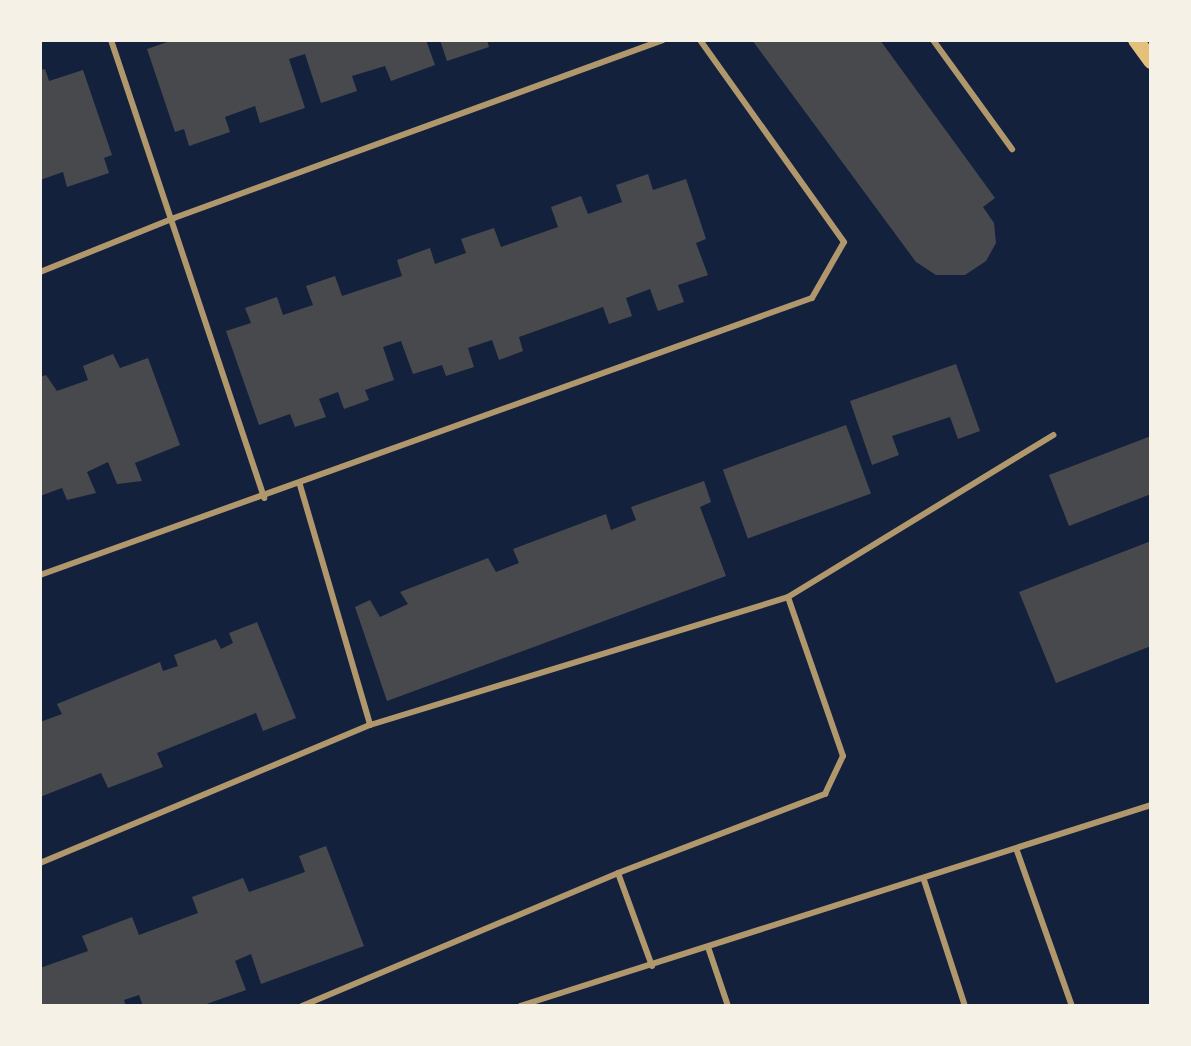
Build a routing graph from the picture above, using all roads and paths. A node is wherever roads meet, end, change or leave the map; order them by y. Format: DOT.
graph roads {
  1 [pos="111,40"];
  2 [pos="663,40"];
  3 [pos="700,40"];
  4 [pos="933,40"];
  5 [pos="1136,40"];
  6 [pos="1151,61"];
  7 [pos="1012,149"];
  8 [pos="174,218"];
  9 [pos="40,272"];
  10 [pos="1053,435"];
  11 [pos="300,485"];
  12 [pos="264,498"];
  13 [pos="40,575"];
  14 [pos="788,597"];
  15 [pos="370,725"];
  16 [pos="1151,805"];
  17 [pos="1017,851"];
  18 [pos="40,863"];
  19 [pos="618,873"];
  20 [pos="924,880"];
  21 [pos="708,947"];
  22 [pos="652,966"];
  23 [pos="526,1005"];
  24 [pos="302,1006"];
  25 [pos="728,1006"];
  26 [pos="965,1006"];
  27 [pos="1072,1006"];
  1 -- 8 [label="lane"];
  2 -- 8 [label="lane"];
  3 -- 11 [label="lane"];
  4 -- 7 [label="lane"];
  5 -- 6 [label="main road"];
  8 -- 9 [label="lane"];
  8 -- 12 [label="lane"];
  10 -- 14 [label="lane"];
  11 -- 12 [label="lane"];
  11 -- 15 [label="lane"];
  12 -- 13 [label="lane"];
  14 -- 15 [label="lane"];
  14 -- 19 [label="lane"];
  15 -- 18 [label="lane"];
  16 -- 17 [label="lane"];
  17 -- 20 [label="lane"];
  17 -- 27 [label="lane"];
  19 -- 22 [label="lane"];
  19 -- 24 [label="lane"];
  20 -- 21 [label="lane"];
  20 -- 26 [label="lane"];
  21 -- 22 [label="lane"];
  21 -- 25 [label="lane"];
  22 -- 23 [label="lane"];
}
